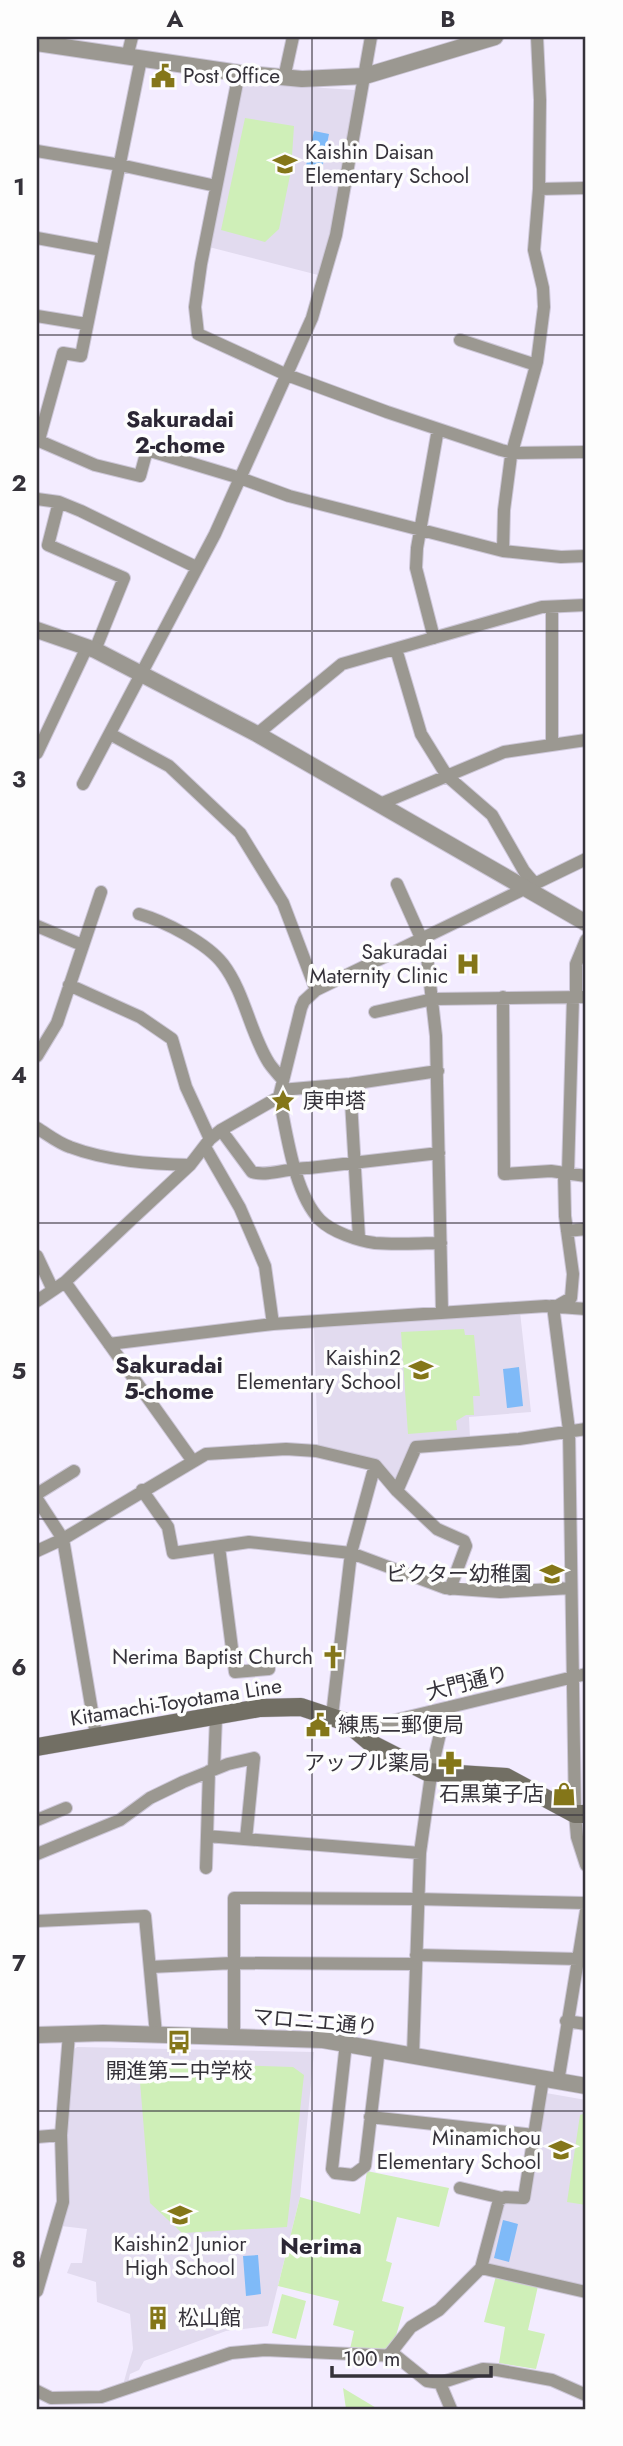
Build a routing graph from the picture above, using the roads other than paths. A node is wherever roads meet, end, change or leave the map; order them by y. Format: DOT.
graph roads {
  1 [pos="132,37"];
  2 [pos="293,37"];
  3 [pos="371,37"];
  4 [pos="495,37"];
  5 [pos="537,37"];
  6 [pos="43,43"];
  7 [pos="134,58"];
  8 [pos="239,73"];
  9 [pos="365,76"];
  10 [pos="284,78"];
  11 [pos="37,151"];
  12 [pos="120,165"];
  13 [pos="216,186"];
  14 [pos="586,188"];
  15 [pos="539,189"];
  16 [pos="37,238"];
  17 [pos="102,250"];
  18 [pos="37,316"];
  19 [pos="86,324"];
  20 [pos="460,340"];
  21 [pos="536,365"];
  22 [pos="287,375"];
  23 [pos="438,429"];
  24 [pos="38,440"];
  25 [pos="586,452"];
  26 [pos="513,453"];
  27 [pos="240,478"];
  28 [pos="37,499"];
  29 [pos="59,502"];
  30 [pos="421,529"];
  31 [pos="43,541"];
  32 [pos="503,551"];
  33 [pos="586,556"];
  34 [pos="196,566"];
  35 [pos="586,605"];
  36 [pos="552,607"];
  37 [pos="37,630"];
  38 [pos="434,638"];
  39 [pos="91,648"];
  40 [pos="396,649"];
  41 [pos="141,674"];
  42 [pos="110,734"];
  43 [pos="257,734"];
  44 [pos="586,740"];
  45 [pos="552,745"];
  46 [pos="37,753"];
  47 [pos="447,776"];
  48 [pos="83,784"];
  49 [pos="380,804"];
  50 [pos="586,859"];
  51 [pos="397,884"];
  52 [pos="531,886"];
  53 [pos="101,892"];
  54 [pos="139,914"];
  55 [pos="586,923"];
  56 [pos="37,926"];
  57 [pos="424,939"];
  58 [pos="586,940"];
  59 [pos="82,945"];
  60 [pos="69,985"];
  61 [pos="316,990"];
  62 [pos="503,997"];
  63 [pos="578,997"];
  64 [pos="433,999"];
  65 [pos="375,1013"];
  66 [pos="37,1056"];
  67 [pos="438,1071"];
  68 [pos="350,1084"];
  69 [pos="281,1089"];
  70 [pos="37,1128"];
  71 [pos="221,1130"];
  72 [pos="207,1143"];
  73 [pos="439,1153"];
  74 [pos="355,1163"];
  75 [pos="190,1165"];
  76 [pos="295,1167"];
  77 [pos="566,1172"];
  78 [pos="586,1175"];
  79 [pos="586,1229"];
  80 [pos="567,1231"];
  81 [pos="359,1238"];
  82 [pos="441,1243"];
  83 [pos="37,1256"];
  84 [pos="65,1282"];
  85 [pos="53,1290"];
  86 [pos="37,1301"];
  87 [pos="555,1306"];
  88 [pos="586,1309"];
  89 [pos="442,1312"];
  90 [pos="274,1324"];
  91 [pos="109,1344"];
  92 [pos="586,1429"];
  93 [pos="569,1430"];
  94 [pos="192,1460"];
  95 [pos="375,1465"];
  96 [pos="74,1471"];
  97 [pos="142,1490"];
  98 [pos="397,1491"];
  99 [pos="37,1494"];
  100 [pos="37,1499"];
  101 [pos="586,1510"];
  102 [pos="571,1512"];
  103 [pos="63,1539"];
  104 [pos="219,1547"];
  105 [pos="37,1551"];
  106 [pos="351,1553"];
  107 [pos="586,1585"];
  108 [pos="571,1586"];
  109 [pos="450,1589"];
  110 [pos="269,1670"];
  111 [pos="586,1674"];
  112 [pos="571,1676"];
  113 [pos="446,1708"];
  114 [pos="332,1716"];
  115 [pos="216,1717"];
  116 [pos="358,1732"];
  117 [pos="96,1735"];
  118 [pos="37,1747"];
  119 [pos="212,1770"];
  120 [pos="431,1773"];
  121 [pos="66,1808"];
  122 [pos="580,1814"];
  123 [pos="37,1821"];
  124 [pos="207,1836"];
  125 [pos="246,1839"];
  126 [pos="37,1852"];
  127 [pos="420,1853"];
  128 [pos="586,1865"];
  129 [pos="206,1868"];
  130 [pos="417,1899"];
  131 [pos="586,1903"];
  132 [pos="586,1911"];
  133 [pos="37,1921"];
  134 [pos="416,1959"];
  135 [pos="579,1959"];
  136 [pos="233,1963"];
  137 [pos="150,1967"];
  138 [pos="580,1976"];
  139 [pos="566,2021"];
  140 [pos="586,2024"];
  141 [pos="69,2034"];
  142 [pos="156,2034"];
  143 [pos="37,2035"];
  144 [pos="234,2037"];
  145 [pos="346,2043"];
  146 [pos="379,2048"];
  147 [pos="413,2055"];
  148 [pos="550,2081"];
  149 [pos="586,2086"];
  150 [pos="370,2117"];
  151 [pos="61,2135"];
  152 [pos="534,2135"];
  153 [pos="37,2137"];
  154 [pos="460,2189"];
  155 [pos="502,2198"];
  156 [pos="481,2268"];
  157 [pos="37,2291"];
  158 [pos="586,2292"];
  159 [pos="389,2355"];
  160 [pos="440,2383"];
  161 [pos="37,2390"];
  162 [pos="114,2393"];
  163 [pos="586,2395"];
  164 [pos="113,2409"];
  165 [pos="451,2409"];
  1 -- 7 [label="street"];
  2 -- 10 [label="street"];
  3 -- 9 [label="street"];
  4 -- 9 [label="street"];
  5 -- 15 [label="street"];
  6 -- 7 [label="street"];
  7 -- 8 [label="street"];
  7 -- 12 [label="street"];
  8 -- 10 [label="street"];
  8 -- 13 [label="street"];
  9 -- 10 [label="street"];
  9 -- 22 [label="street"];
  11 -- 12 [label="street"];
  12 -- 13 [label="street"];
  12 -- 17 [label="street"];
  13 -- 22 [label="street"];
  14 -- 15 [label="street"];
  15 -- 21 [label="street"];
  16 -- 17 [label="street"];
  17 -- 19 [label="street"];
  18 -- 19 [label="street"];
  19 -- 24 [label="street"];
  20 -- 21 [label="street"];
  21 -- 26 [label="street"];
  22 -- 23 [label="street"];
  22 -- 27 [label="street"];
  23 -- 26 [label="street"];
  23 -- 30 [label="street"];
  24 -- 27 [label="street"];
  25 -- 26 [label="street"];
  26 -- 32 [label="street"];
  27 -- 30 [label="street"];
  27 -- 34 [label="street"];
  28 -- 29 [label="street"];
  29 -- 31 [label="street"];
  29 -- 34 [label="street"];
  30 -- 32 [label="street"];
  30 -- 38 [label="street"];
  31 -- 39 [label="street"];
  32 -- 33 [label="street"];
  34 -- 41 [label="street"];
  35 -- 36 [label="street"];
  36 -- 38 [label="street"];
  36 -- 45 [label="street"];
  37 -- 39 [label="street"];
  38 -- 40 [label="street"];
  39 -- 41 [label="street"];
  39 -- 46 [label="street"];
  40 -- 43 [label="street"];
  40 -- 47 [label="street"];
  41 -- 42 [label="street"];
  41 -- 43 [label="street"];
  42 -- 48 [label="street"];
  42 -- 61 [label="street"];
  43 -- 49 [label="street"];
  44 -- 45 [label="street"];
  45 -- 47 [label="street"];
  47 -- 49 [label="street"];
  47 -- 52 [label="street"];
  49 -- 52 [label="street"];
  50 -- 52 [label="street"];
  51 -- 57 [label="street"];
  52 -- 55 [label="street"];
  52 -- 57 [label="street"];
  53 -- 59 [label="street"];
  54 -- 69 [label="street"];
  56 -- 59 [label="street"];
  57 -- 61 [label="street"];
  57 -- 64 [label="street"];
  58 -- 63 [label="street"];
  59 -- 60 [label="street"];
  60 -- 66 [label="street"];
  60 -- 72 [label="street"];
  61 -- 69 [label="street"];
  62 -- 63 [label="street"];
  62 -- 64 [label="street"];
  62 -- 77 [label="street"];
  63 -- 77 [label="street"];
  64 -- 65 [label="street"];
  64 -- 67 [label="street"];
  67 -- 68 [label="street"];
  67 -- 73 [label="street"];
  68 -- 69 [label="street"];
  68 -- 74 [label="street"];
  69 -- 71 [label="street"];
  69 -- 76 [label="street"];
  70 -- 75 [label="street"];
  71 -- 72 [label="street"];
  71 -- 76 [label="street"];
  72 -- 75 [label="street"];
  72 -- 90 [label="street"];
  73 -- 74 [label="street"];
  73 -- 82 [label="street"];
  74 -- 76 [label="street"];
  74 -- 81 [label="street"];
  75 -- 84 [label="street"];
  76 -- 81 [label="street"];
  77 -- 78 [label="street"];
  77 -- 80 [label="street"];
  79 -- 80 [label="street"];
  80 -- 87 [label="street"];
  81 -- 82 [label="street"];
  82 -- 89 [label="street"];
  83 -- 85 [label="street"];
  84 -- 85 [label="street"];
  84 -- 91 [label="street"];
  85 -- 86 [label="street"];
  87 -- 88 [label="street"];
  87 -- 89 [label="street"];
  87 -- 93 [label="street"];
  89 -- 90 [label="street"];
  90 -- 91 [label="street"];
  91 -- 94 [label="street"];
  92 -- 93 [label="street"];
  93 -- 98 [label="street"];
  93 -- 102 [label="street"];
  94 -- 95 [label="street"];
  94 -- 97 [label="street"];
  95 -- 98 [label="street"];
  95 -- 106 [label="street"];
  96 -- 99 [label="street"];
  97 -- 103 [label="street"];
  97 -- 104 [label="street"];
  98 -- 109 [label="street"];
  100 -- 103 [label="street"];
  101 -- 102 [label="street"];
  102 -- 108 [label="street"];
  103 -- 105 [label="street"];
  103 -- 117 [label="street"];
  104 -- 106 [label="street"];
  104 -- 110 [label="street"];
  106 -- 109 [label="street"];
  106 -- 114 [label="street"];
  107 -- 108 [label="street"];
  108 -- 109 [label="street"];
  108 -- 112 [label="street"];
  111 -- 112 [label="street, 大門通り"];
  112 -- 113 [label="street, 大門通り"];
  112 -- 122 [label="street"];
  113 -- 116 [label="street, 大門通り"];
  113 -- 120 [label="street"];
  114 -- 115 [label="main road, Kitamachi-Toyotama Line"];
  114 -- 116 [label="main road, Kitamachi-Toyotama Line"];
  115 -- 117 [label="main road, Kitamachi-Toyotama Line"];
  115 -- 119 [label="street"];
  116 -- 120 [label="main road, Kitamachi-Toyotama Line"];
  117 -- 118 [label="main road, Kitamachi-Toyotama Line"];
  119 -- 124 [label="street"];
  119 -- 125 [label="street"];
  119 -- 126 [label="street"];
  120 -- 122 [label="main road"];
  120 -- 127 [label="street"];
  121 -- 123 [label="street"];
  122 -- 128 [label="street"];
  124 -- 125 [label="street"];
  124 -- 129 [label="street"];
  125 -- 127 [label="street"];
  127 -- 130 [label="street"];
  130 -- 131 [label="street"];
  130 -- 134 [label="street"];
  130 -- 136 [label="street"];
  132 -- 135 [label="street"];
  133 -- 137 [label="street"];
  134 -- 135 [label="street"];
  134 -- 136 [label="street"];
  134 -- 147 [label="street"];
  135 -- 138 [label="street"];
  136 -- 137 [label="street"];
  136 -- 144 [label="street"];
  137 -- 142 [label="street"];
  138 -- 139 [label="street"];
  139 -- 140 [label="street"];
  139 -- 148 [label="street"];
  141 -- 142 [label="street, マロニエ通り"];
  141 -- 143 [label="street, マロニエ通り"];
  141 -- 151 [label="street"];
  142 -- 144 [label="street, マロニエ通り"];
  144 -- 145 [label="street, マロニエ通り"];
  145 -- 146 [label="street, マロニエ通り"];
  145 -- 150 [label="street"];
  146 -- 147 [label="street, マロニエ通り"];
  146 -- 150 [label="street"];
  147 -- 148 [label="street, マロニエ通り"];
  148 -- 149 [label="street, マロニエ通り"];
  148 -- 152 [label="street"];
  150 -- 152 [label="street"];
  151 -- 153 [label="street"];
  151 -- 157 [label="street"];
  152 -- 155 [label="street"];
  154 -- 155 [label="street"];
  155 -- 156 [label="street"];
  156 -- 158 [label="street"];
  156 -- 159 [label="street"];
  159 -- 160 [label="street"];
  159 -- 162 [label="street"];
  160 -- 163 [label="street"];
  160 -- 165 [label="street"];
  161 -- 162 [label="street"];
  162 -- 164 [label="street"];
}
